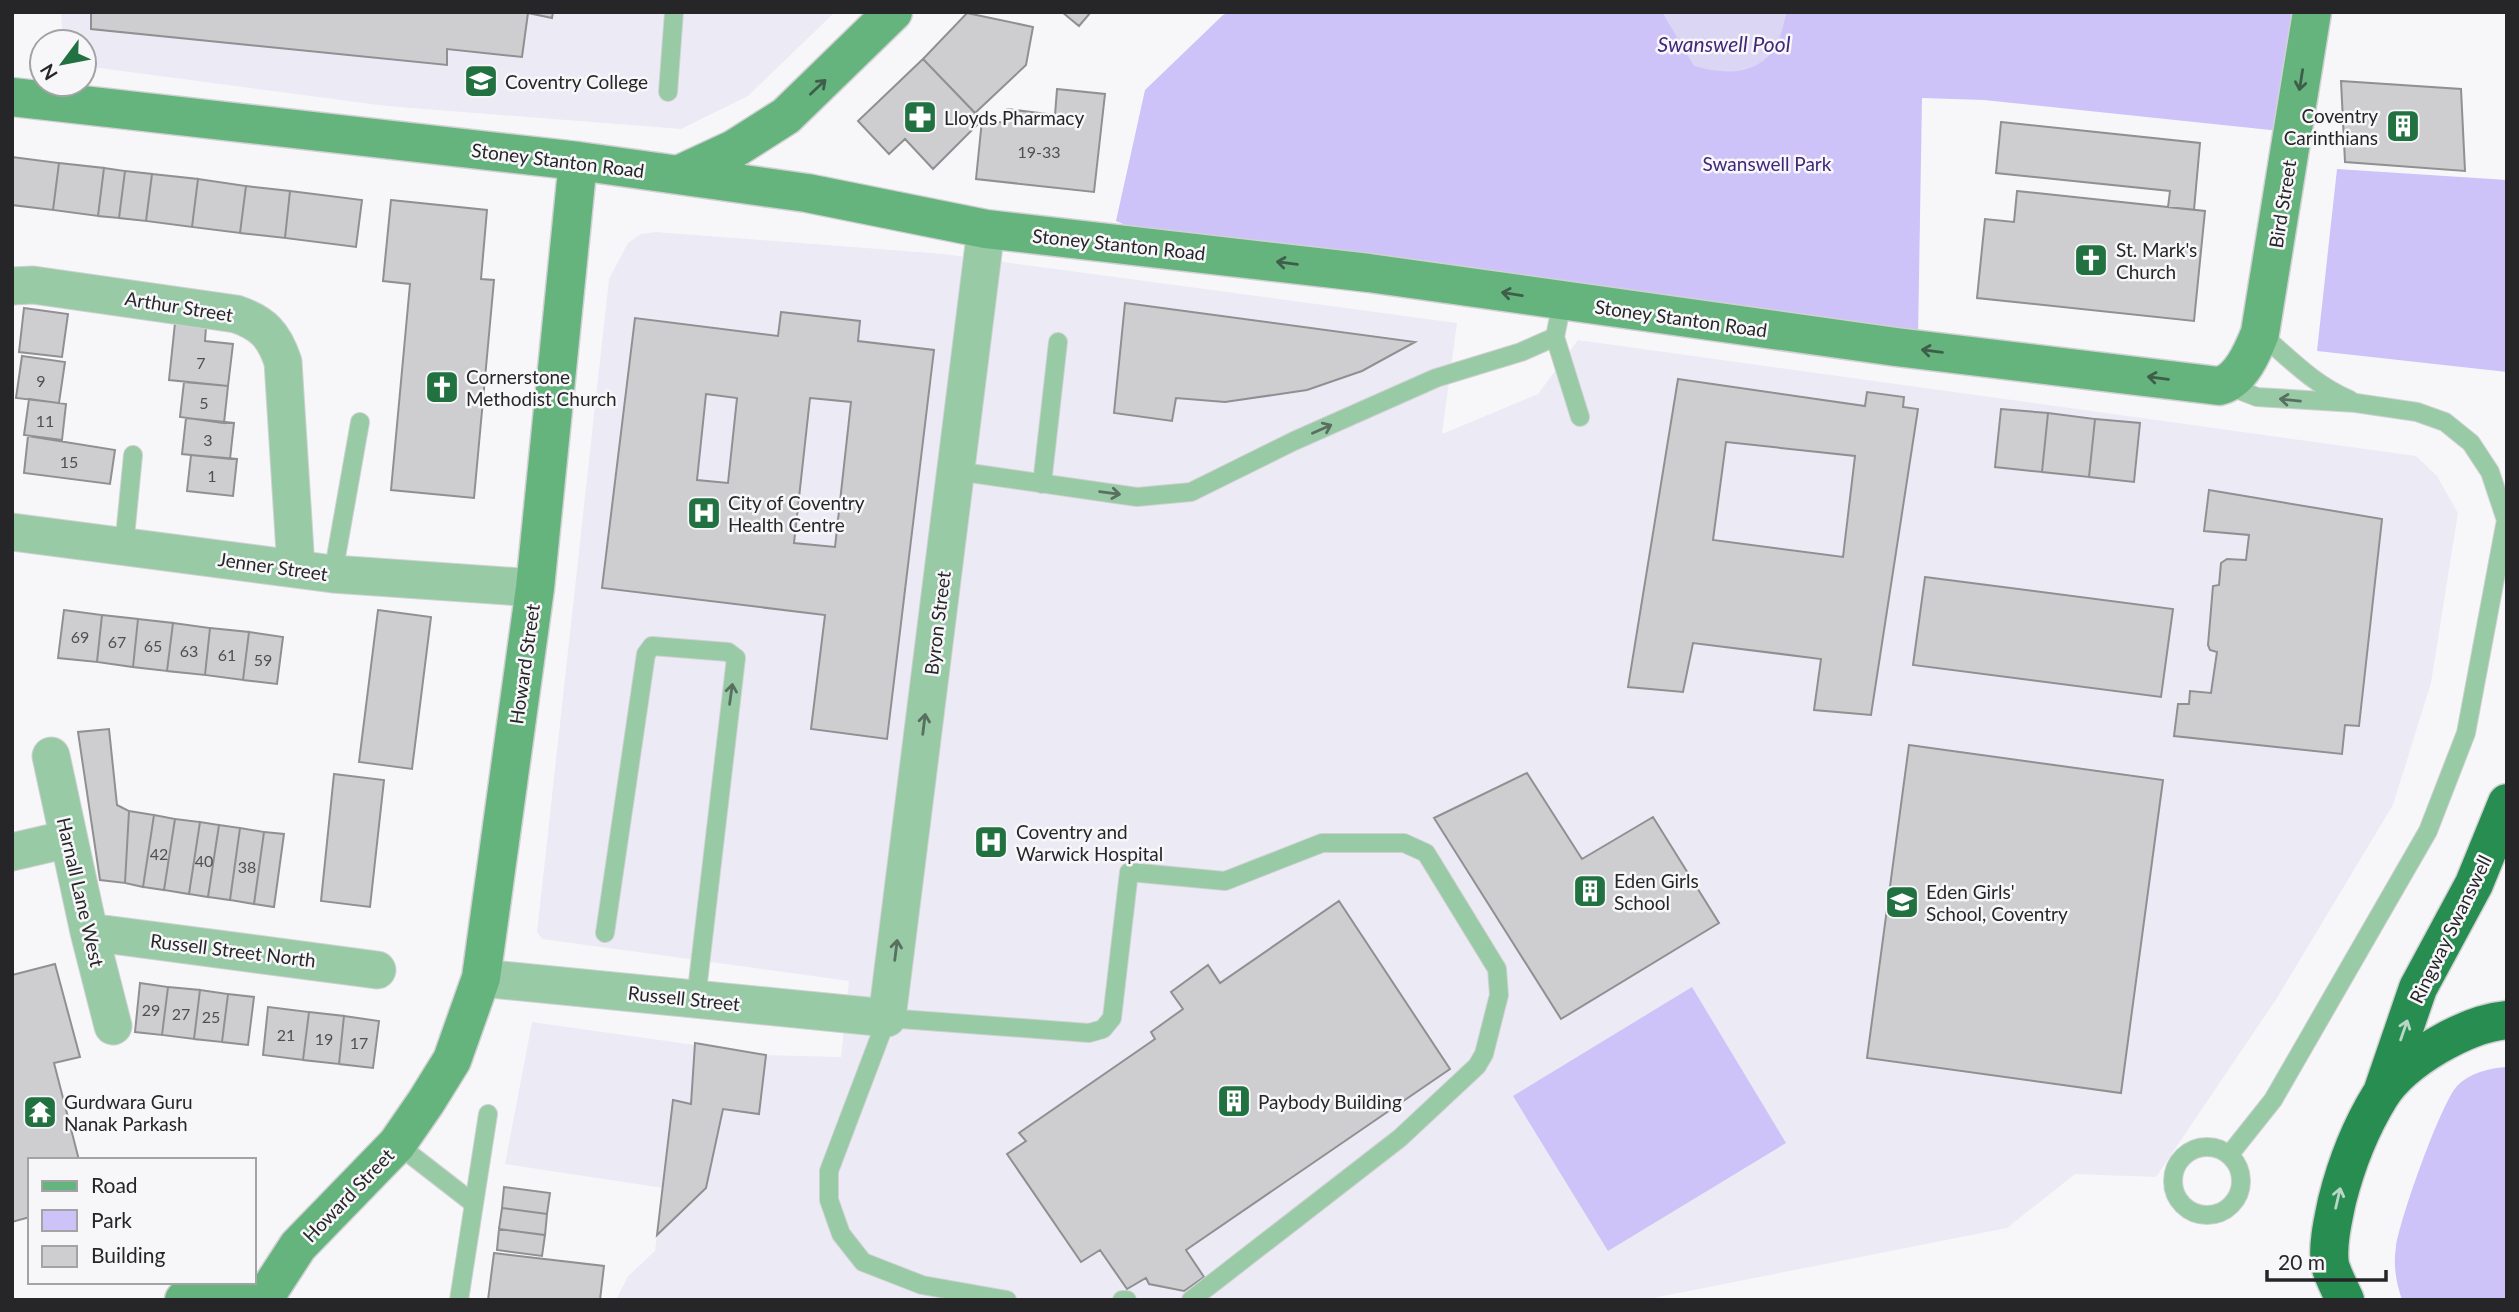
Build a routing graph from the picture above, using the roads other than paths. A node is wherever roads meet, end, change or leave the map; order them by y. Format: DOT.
graph roads {
  1 [pos="674,12"];
  2 [pos="893,12"];
  3 [pos="2312,12"];
  4 [pos="668,92"];
  5 [pos="12,97"];
  6 [pos="786,116"];
  7 [pos="578,161"];
  8 [pos="678,175"];
  9 [pos="807,193"];
  10 [pos="986,229"];
  11 [pos="12,286"];
  12 [pos="1559,319"];
  13 [pos="2260,333"];
  14 [pos="1058,342"];
  15 [pos="2226,384"];
  16 [pos="2356,403"];
  17 [pos="1580,417"];
  18 [pos="360,422"];
  19 [pos="133,455"];
  20 [pos="956,471"];
  21 [pos="1042,484"];
  22 [pos="12,532"];
  23 [pos="124,547"];
  24 [pos="296,568"];
  25 [pos="333,574"];
  26 [pos="535,588"];
  27 [pos="51,757"];
  28 [pos="2507,803"];
  29 [pos="68,839"];
  30 [pos="12,852"];
  31 [pos="89,932"];
  32 [pos="605,933"];
  33 [pos="377,970"];
  34 [pos="481,978"];
  35 [pos="696,999"];
  36 [pos="887,1018"];
  37 [pos="2507,1020"];
  38 [pos="113,1026"];
  39 [pos="2381,1095"];
  40 [pos="488,1114"];
  41 [pos="397,1144"];
  42 [pos="2230,1154"];
  43 [pos="473,1203"];
  44 [pos="256,1275"];
  45 [pos="2324,1282"];
  46 [pos="240,1286"];
  47 [pos="184,1300"];
  48 [pos="459,1300"];
  49 [pos="1007,1300"];
  50 [pos="1191,1300"];
  51 [pos="2345,1300"];
  1 -- 4 [label="lane"];
  6 -- 2 [label="main road, one-way"];
  3 -- 13 [label="main road, Bird Street, one-way"];
  5 -- 7 [label="main road, Stoney Stanton Road"];
  6 -- 8 [label="main road"];
  6 -- 9 [label="main road"];
  7 -- 8 [label="main road, Stoney Stanton Road"];
  7 -- 26 [label="main road, Howard Street"];
  8 -- 9 [label="main road, Stoney Stanton Road"];
  9 -- 10 [label="main road, Stoney Stanton Road"];
  12 -- 10 [label="main road, Stoney Stanton Road, one-way"];
  10 -- 20 [label="street, Byron Street"];
  11 -- 24 [label="street, Arthur Street"];
  15 -- 12 [label="main road, Stoney Stanton Road, one-way"];
  12 -- 17 [label="lane"];
  21 -- 12 [label="lane, one-way"];
  13 -- 15 [label="main road, Bird Street"];
  13 -- 16 [label="lane"];
  14 -- 21 [label="lane"];
  16 -- 15 [label="lane, one-way"];
  16 -- 42 [label="lane"];
  18 -- 25 [label="lane"];
  19 -- 23 [label="lane"];
  20 -- 21 [label="lane"];
  36 -- 20 [label="street, Byron Street, one-way"];
  22 -- 23 [label="street, Jenner Street"];
  23 -- 24 [label="street, Jenner Street"];
  24 -- 25 [label="street, Jenner Street"];
  25 -- 26 [label="street, Jenner Street"];
  26 -- 34 [label="main road, Howard Street"];
  27 -- 29 [label="street, Harnall Lane West"];
  39 -- 28 [label="highway, Ringway Swanswell, one-way"];
  29 -- 30 [label="street"];
  29 -- 31 [label="street, Harnall Lane West"];
  31 -- 33 [label="street, Russell Street North"];
  31 -- 38 [label="street, Harnall Lane West"];
  35 -- 32 [label="lane, one-way"];
  34 -- 35 [label="street, Russell Street"];
  34 -- 41 [label="main road, Howard Street"];
  35 -- 36 [label="street, Russell Street"];
  36 -- 49 [label="lane"];
  36 -- 50 [label="lane"];
  37 -- 39 [label="highway"];
  45 -- 39 [label="highway, Ringway Swanswell, one-way"];
  40 -- 43 [label="lane"];
  41 -- 43 [label="lane, Howard Street"];
  41 -- 44 [label="main road, Howard Street"];
  43 -- 48 [label="lane"];
  45 -- 51 [label="highway"];
  46 -- 47 [label="main road"];
}
